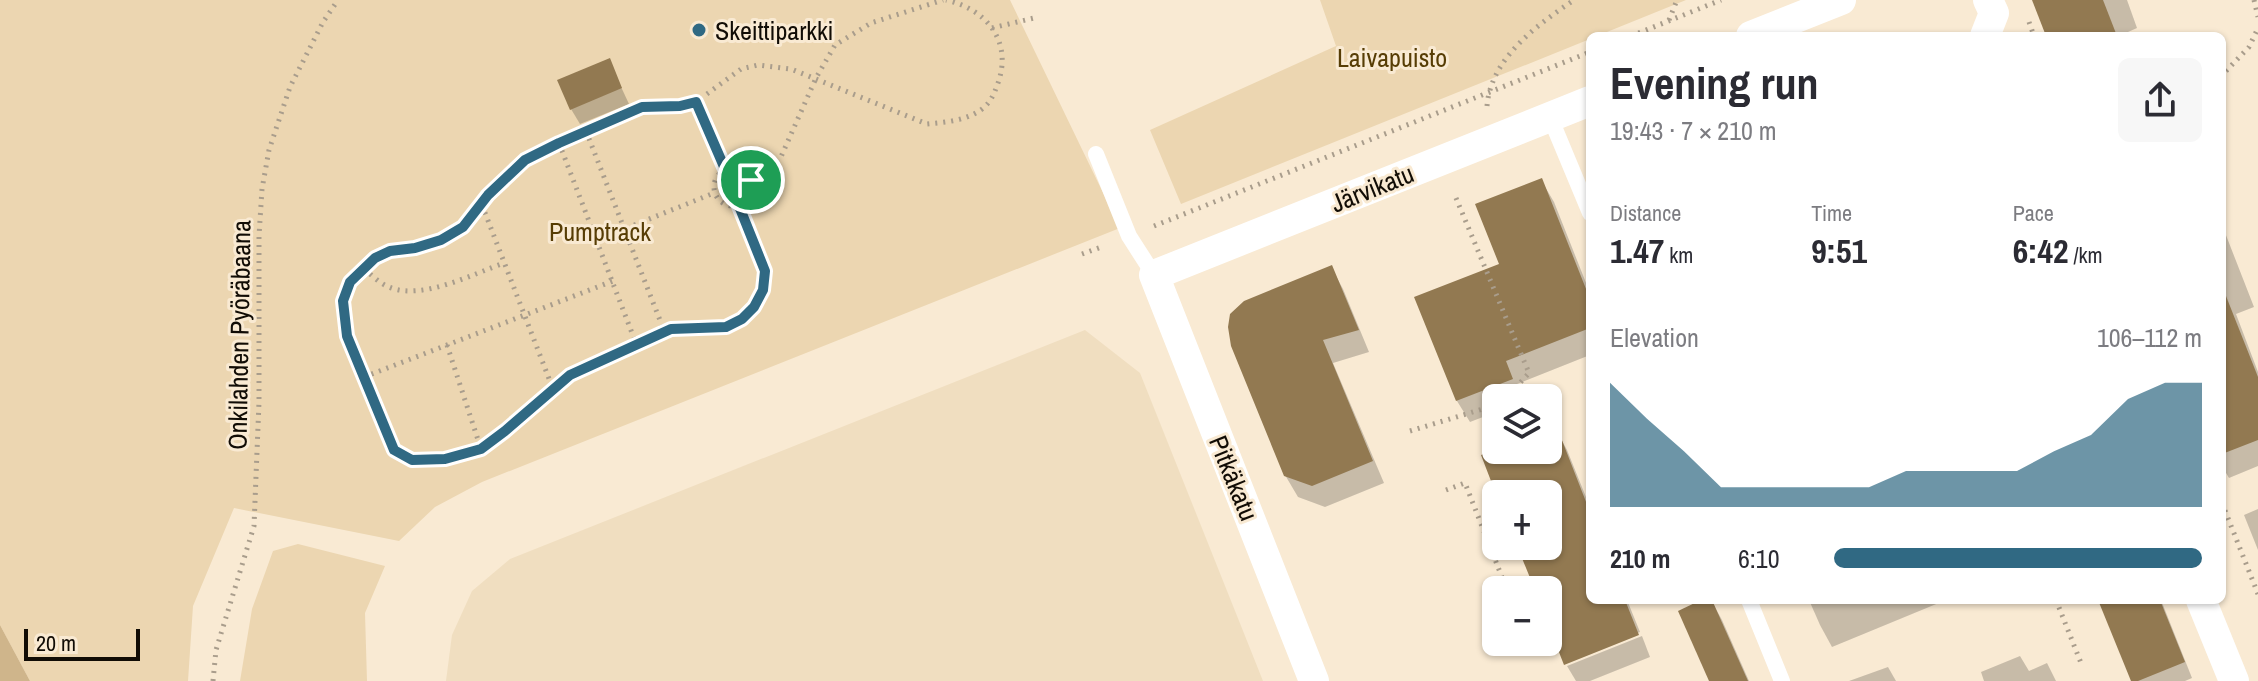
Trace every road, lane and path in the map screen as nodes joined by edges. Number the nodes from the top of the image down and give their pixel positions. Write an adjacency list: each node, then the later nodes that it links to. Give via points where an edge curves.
1 (338, 0): 61 (path, Onkilahden Pyöräbaana, via 290,87 269,150 259,236 254,526 216,650)
2 (944, 0): 12 (path, via 977,11); 19 (path, via 871,23 835,45)
3 (1574, 0): 20 (path, via 1514,47)
4 (1677, 0): 11 (path)
5 (1721, 0): 11 (path)
6 (1841, 0): 15 (street)
7 (1988, 0): 16 (street, via 1994,13)
8 (2254, 0): 10 (path)
9 (1038, 17): 12 (path)
10 (2258, 17)
11 (1668, 21): 14 (path)
12 (992, 28): 19 (path, via 1003,58 993,98 960,119 927,124)
13 (2258, 28): 18 (path, via 2249,47)
14 (1641, 32)
15 (1761, 32)
16 (1987, 32)
17 (1586, 54): 20 (path)
18 (2226, 71)
19 (816, 78): 21 (path, via 758,65 741,69); 29 (path, via 780,159)
20 (1488, 93): 25 (path); 36 (path)
21 (696, 102): 24 (path, via 642,107); 28 (path)
22 (1586, 103): 23 (street, Järvikatu)
23 (1550, 117): 25 (street, Järvikatu); 32 (lane)
24 (586, 131): 26 (path); 35 (path)
25 (1488, 142): 41 (street, Järvikatu)
26 (559, 143): 33 (path, via 525,160); 37 (path)
27 (1096, 154): 36 (lane)
28 (725, 169): 29 (path, via 745,171); 30 (path, via 717,175)
29 (751, 180): 34 (path, via 748,200)
30 (714, 193): 34 (path, via 724,205); 35 (path)
31 (1456, 198): 48 (path, via 1529,373)
32 (1586, 203)
33 (481, 204): 39 (path); 40 (path, via 463,227 441,240 390,251)
34 (739, 206): 44 (path, via 765,271 754,307 726,327)
35 (624, 228): 37 (path); 44 (path)
36 (1129, 236): 38 (path); 41 (lane)
37 (597, 240): 42 (path)
38 (1082, 254)
39 (504, 263): 40 (path, via 407,292 387,287); 43 (path)
40 (364, 269): 47 (path, via 350,282 343,301 347,336)
41 (1154, 275): 62 (street, Pitkäkatu)
42 (613, 281): 43 (path); 46 (path)
43 (523, 316): 45 (path); 49 (path)
44 (665, 333): 46 (path)
45 (447, 345): 47 (path); 52 (path)
46 (637, 346): 49 (path, via 570,375)
47 (364, 377): 52 (path, via 394,450 412,460 445,459)
48 (1519, 384)
49 (553, 390): 52 (path)
50 (1482, 409): 51 (path)
51 (1410, 431)
52 (481, 449)
53 (1446, 490): 55 (path, via 1465,483)
54 (2226, 513): 56 (path)
55 (1502, 576)
56 (2258, 594)
57 (1751, 604): 63 (lane)
58 (2058, 604): 60 (path)
59 (2203, 604): 64 (street)
60 (2081, 663)
61 (213, 681)
62 (1314, 681)
63 (1782, 681)
64 (2234, 681)

